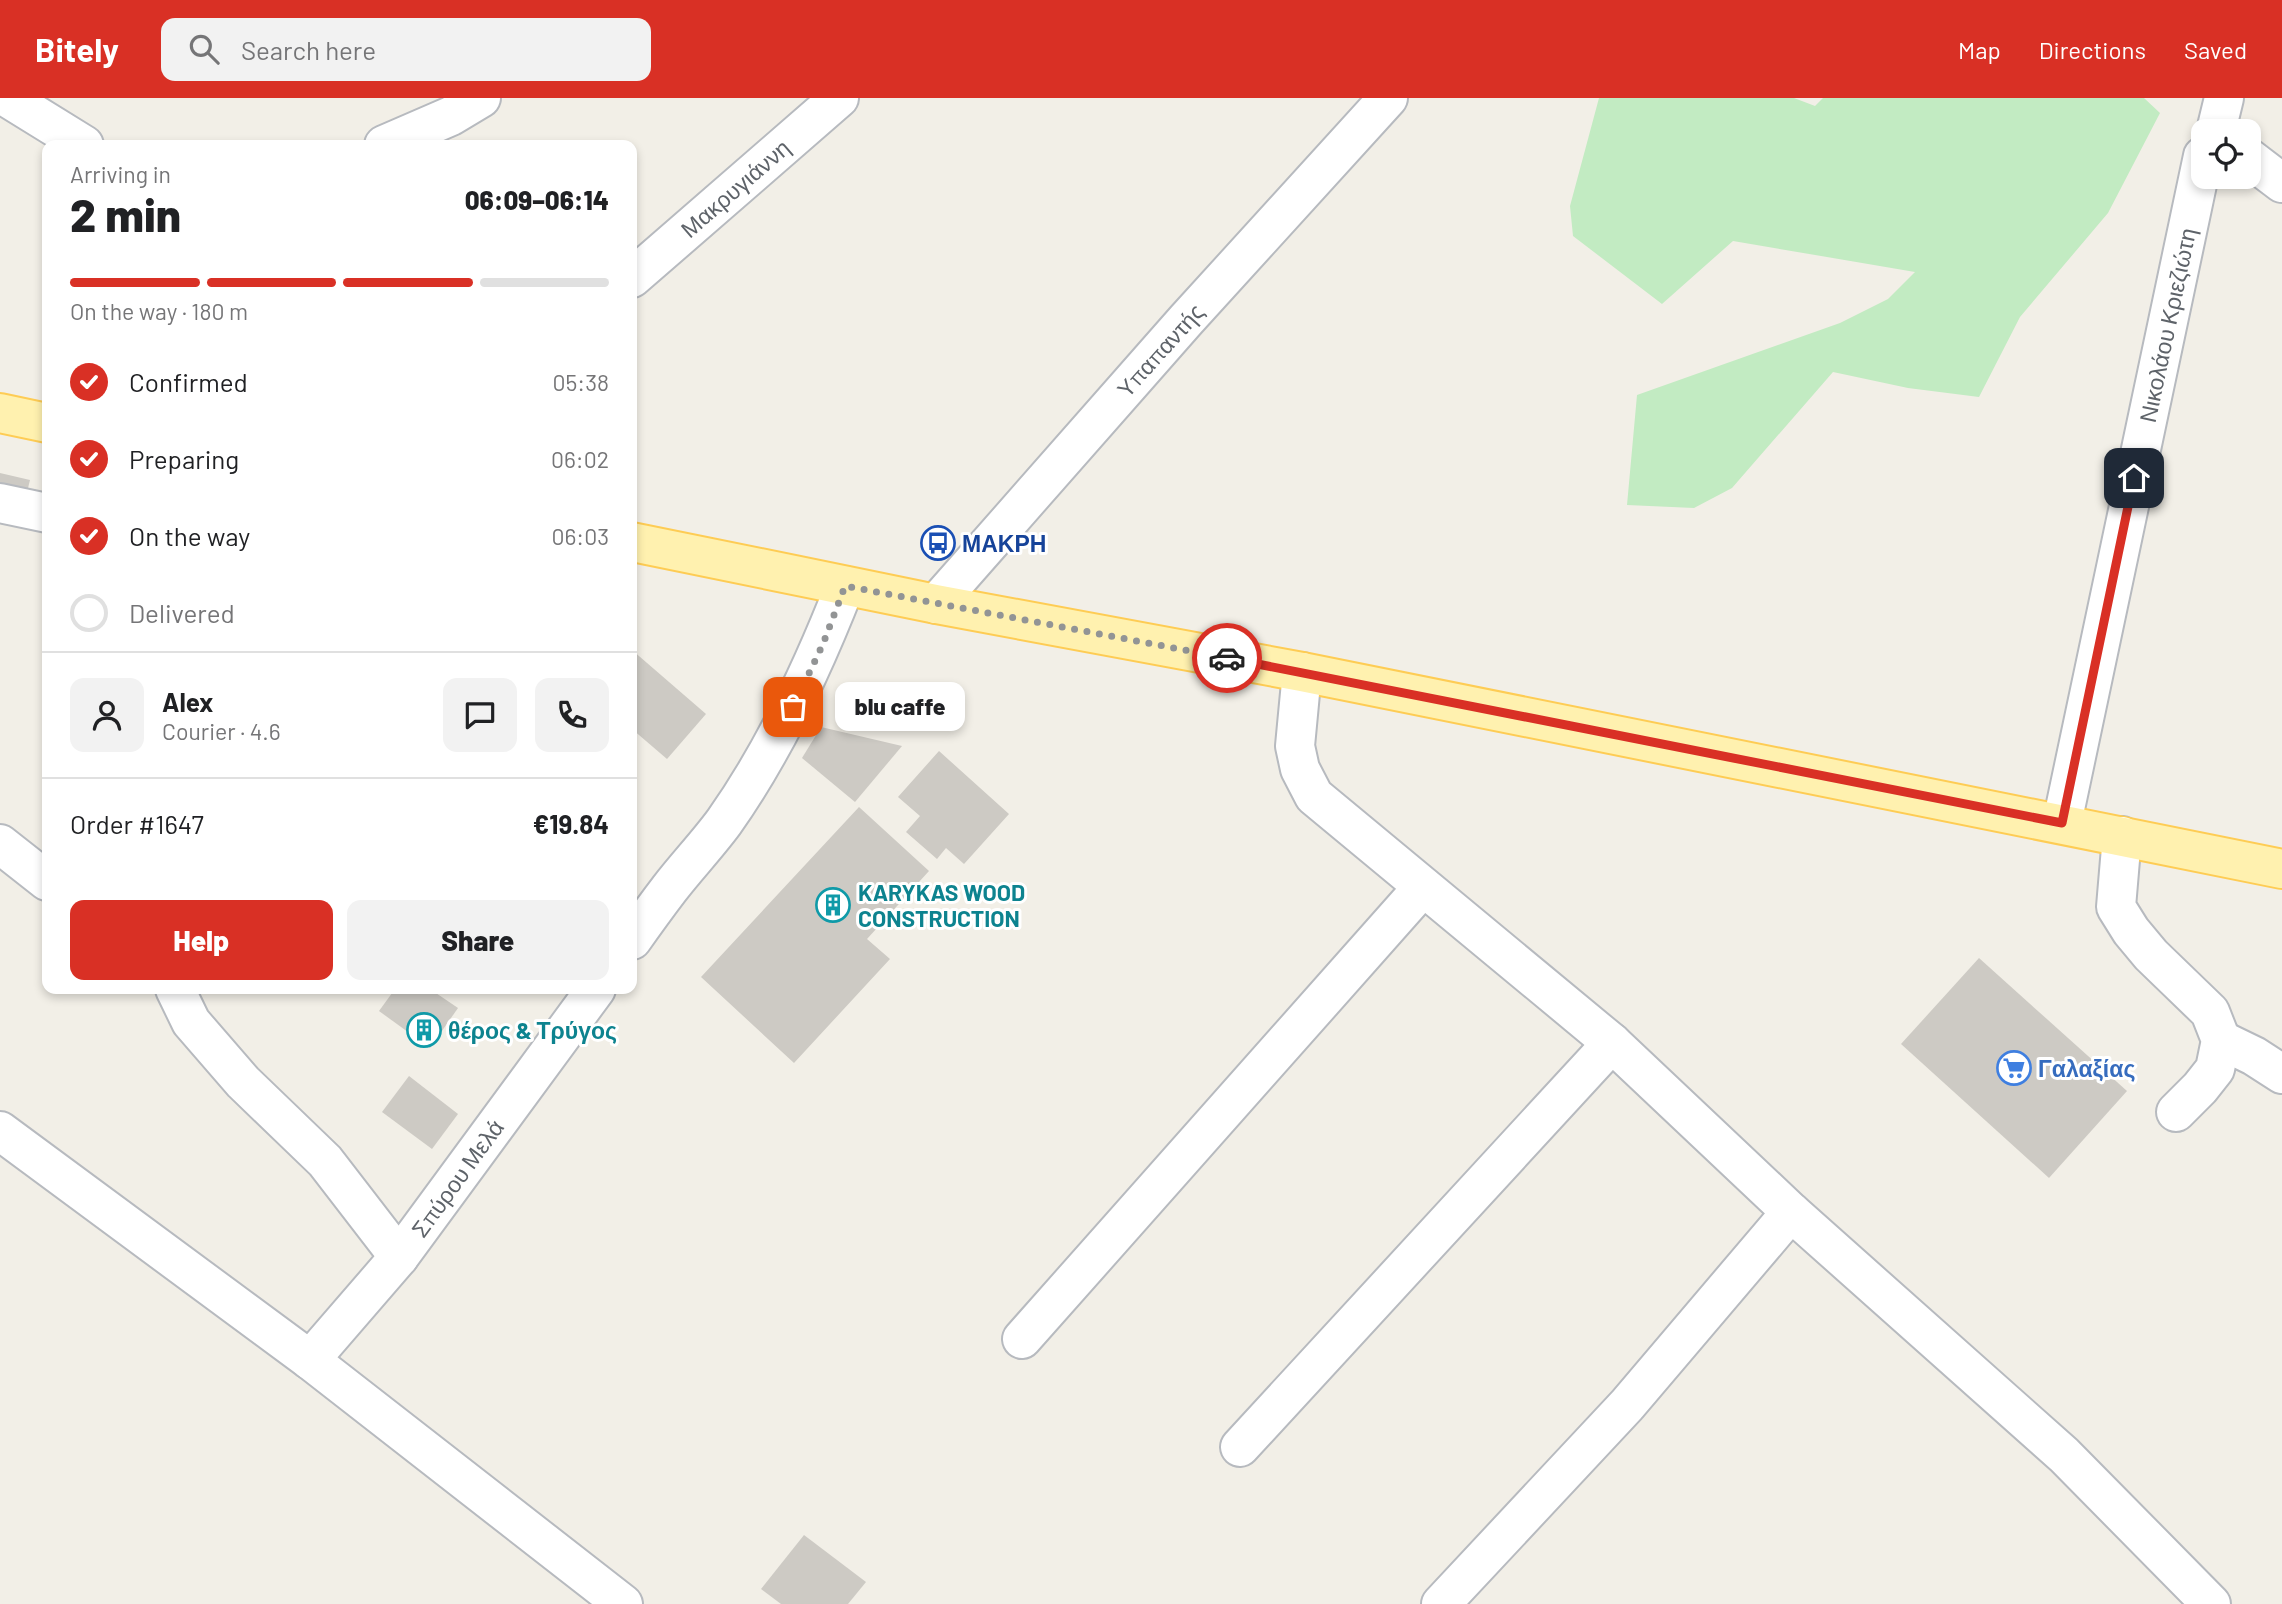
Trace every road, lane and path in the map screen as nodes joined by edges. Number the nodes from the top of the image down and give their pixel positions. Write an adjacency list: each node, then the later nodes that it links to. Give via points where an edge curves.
1 (8, 98): 7 (street)
2 (481, 98): 8 (street)
3 (839, 98): 12 (street, Μακρυγιάννη)
4 (1388, 98): 19 (street, Υπαπαντής)
5 (2224, 98): 6 (street)
6 (2219, 119)
7 (76, 140)
8 (396, 140)
9 (2261, 167): 10 (street)
10 (2282, 183)
11 (2196, 189): 21 (street, Νικολάου Κριεζιώτη)
12 (637, 274)
13 (0, 413): 14 (main road)
14 (42, 422)
15 (0, 503): 16 (street)
16 (42, 512)
17 (637, 543): 18 (main road)
18 (845, 586): 19 (main road); 27 (street, via 817,657 759,766 723,822)
19 (936, 604): 20 (main road)
20 (1301, 672): 21 (main road); 26 (street, via 1295,746 1314,796)
21 (2062, 823): 22 (main road)
22 (2122, 836): 24 (main road); 30 (street, via 2116,907 2151,955 2210,1012)
23 (0, 844): 25 (street)
24 (2282, 869)
25 (42, 877)
26 (1423, 887): 31 (street); 37 (street)
27 (637, 933)
28 (177, 994): 36 (street, via 191,1022 243,1082 325,1161)
29 (592, 994): 36 (street, Σπύρου Μελά)
30 (2221, 1040): 32 (street); 33 (street, via 2215,1069)
31 (1612, 1043): 35 (street); 39 (street)
32 (2282, 1074)
33 (2176, 1112)
34 (0, 1131): 38 (street)
35 (1791, 1212): 41 (street, via 1627,1405); 42 (street, via 2064,1455)
36 (398, 1257): 38 (street, Σπύρου Μελά)
37 (1022, 1339)
38 (310, 1360): 40 (street)
39 (1240, 1447)
40 (623, 1604)
41 (1441, 1604)
42 (2211, 1604)

